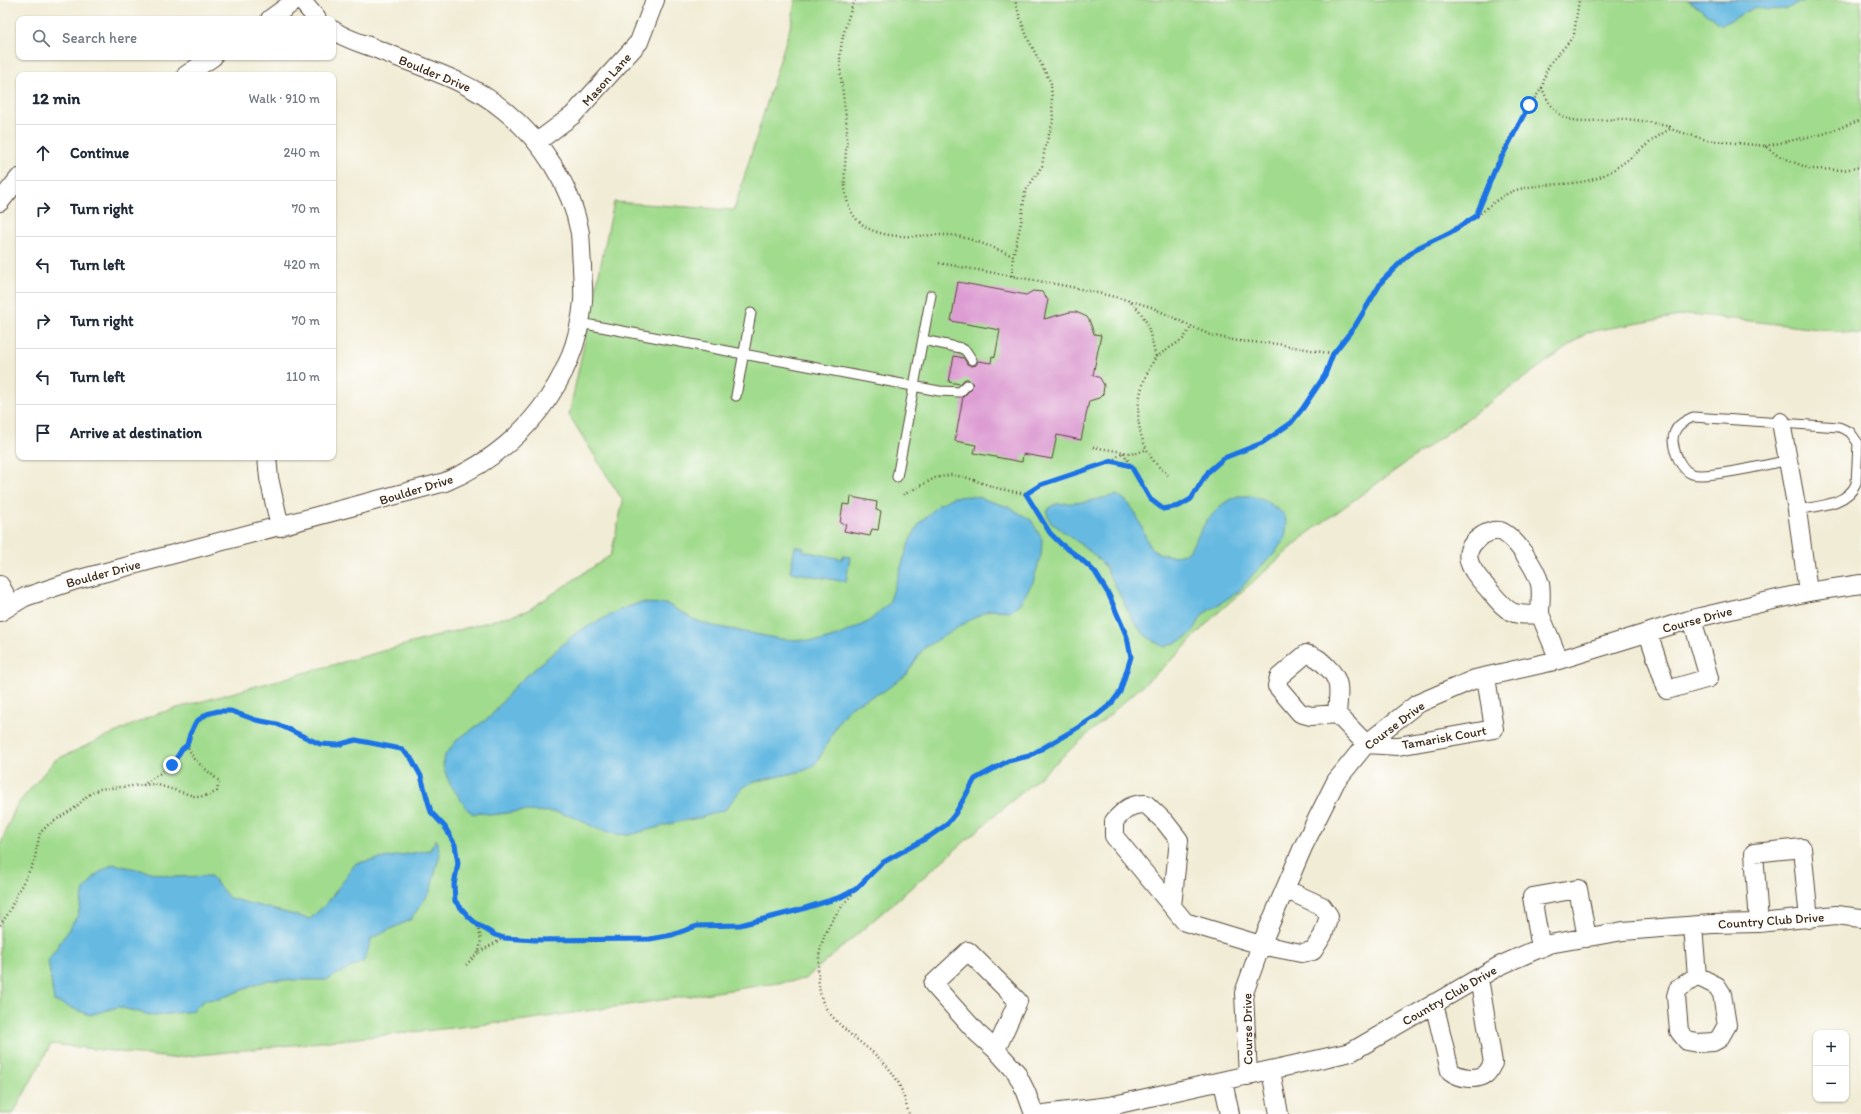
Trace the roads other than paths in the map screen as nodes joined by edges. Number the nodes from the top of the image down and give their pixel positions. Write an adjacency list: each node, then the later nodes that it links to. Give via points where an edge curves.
1 (296, 0): 4 (street)
2 (301, 0): 5 (street)
3 (655, 0): 9 (street, Mason Lane, via 639,42 574,114)
4 (274, 16)
5 (314, 16)
6 (336, 31): 9 (street, Boulder Drive, via 470,86 511,115)
7 (209, 60): 8 (street)
8 (191, 72)
9 (537, 142): 14 (street, Boulder Drive, via 566,190 580,234 583,300)
10 (16, 182): 11 (street)
11 (0, 202)
12 (932, 295): 15 (lane)
13 (751, 313): 16 (lane)
14 (580, 323): 16 (lane); 26 (street, Boulder Drive, via 569,361 545,404 513,441 492,457 469,471 434,486)
15 (923, 340): 17 (lane, via 961,348); 19 (lane)
16 (744, 354): 19 (lane); 20 (lane)
17 (972, 360)
18 (967, 385): 19 (lane, via 960,392)
19 (914, 386): 24 (lane)
20 (736, 396)
21 (1781, 422): 23 (street); 23 (lane, via 1693,417 1677,427 1673,437 1674,445 1687,472 1699,475); 25 (lane, via 1839,427 1850,432 1858,443 1854,488 1839,501)
22 (267, 460): 26 (street)
23 (1789, 460): 25 (street)
24 (897, 477)
25 (1797, 510): 29 (street)
26 (280, 526): 30 (street, Boulder Drive, via 76,580 38,592)
27 (1861, 584): 29 (street, Course Drive)
28 (0, 585): 30 (street)
29 (1808, 592): 32 (street, Course Drive)
30 (5, 608)
31 (1540, 614): 31 (street, via 1518,614 1509,612 1504,607 1470,566 1468,552 1474,541 1486,533 1496,531 1506,534 1515,541 1540,583); 34 (street)
32 (1692, 619): 33 (street, Course Drive); 33 (street, via 1709,678 1667,690)
33 (1648, 633): 34 (street, Course Drive)
34 (1559, 660): 35 (street, Course Drive)
35 (1486, 677): 37 (street, Course Drive, via 1475,679 1417,704); 37 (street, Tamarisk Court, via 1494,729 1398,746)
36 (1337, 714): 37 (street)
37 (1366, 744): 38 (street, Course Drive, via 1336,781)
38 (1285, 889): 45 (street, Course Drive); 45 (street, via 1322,906 1328,916 1323,935 1313,951 1301,953)
39 (1172, 906): 39 (street, via 1114,836 1114,821 1126,808 1135,804 1146,804 1179,840); 45 (street, via 1185,922)
40 (1861, 918): 41 (street, Country Club Drive, via 1836,915)
41 (1809, 919): 42 (street, Country Club Drive); 42 (street, via 1802,848 1754,853)
42 (1759, 923): 43 (street, Country Club Drive)
43 (1693, 926): 44 (street, Country Club Drive, via 1623,931); 47 (street)
44 (1587, 938): 46 (street, Country Club Drive, via 1549,944); 46 (street, via 1578,889 1532,897)
45 (1261, 945): 52 (street, Course Drive, via 1244,993)
46 (1541, 948): 48 (street, Country Club Drive, via 1499,966)
47 (1697, 976)
48 (1479, 978): 49 (street, Country Club Drive); 49 (street, via 1493,1063 1486,1074 1463,1077 1450,1071)
49 (1434, 1003): 51 (street, Country Club Drive, via 1351,1052)
50 (996, 1050): 50 (street, via 1018,1001 968,952 933,984 977,1033); 54 (street, via 1016,1072 1026,1092)
51 (1271, 1071): 52 (street, Country Club Drive); 56 (street)
52 (1248, 1076): 53 (street, Country Club Drive)
53 (1222, 1082): 54 (street, Country Club Drive, via 1110,1106); 55 (street)
54 (1045, 1114)
55 (1230, 1114)
56 (1279, 1114)

